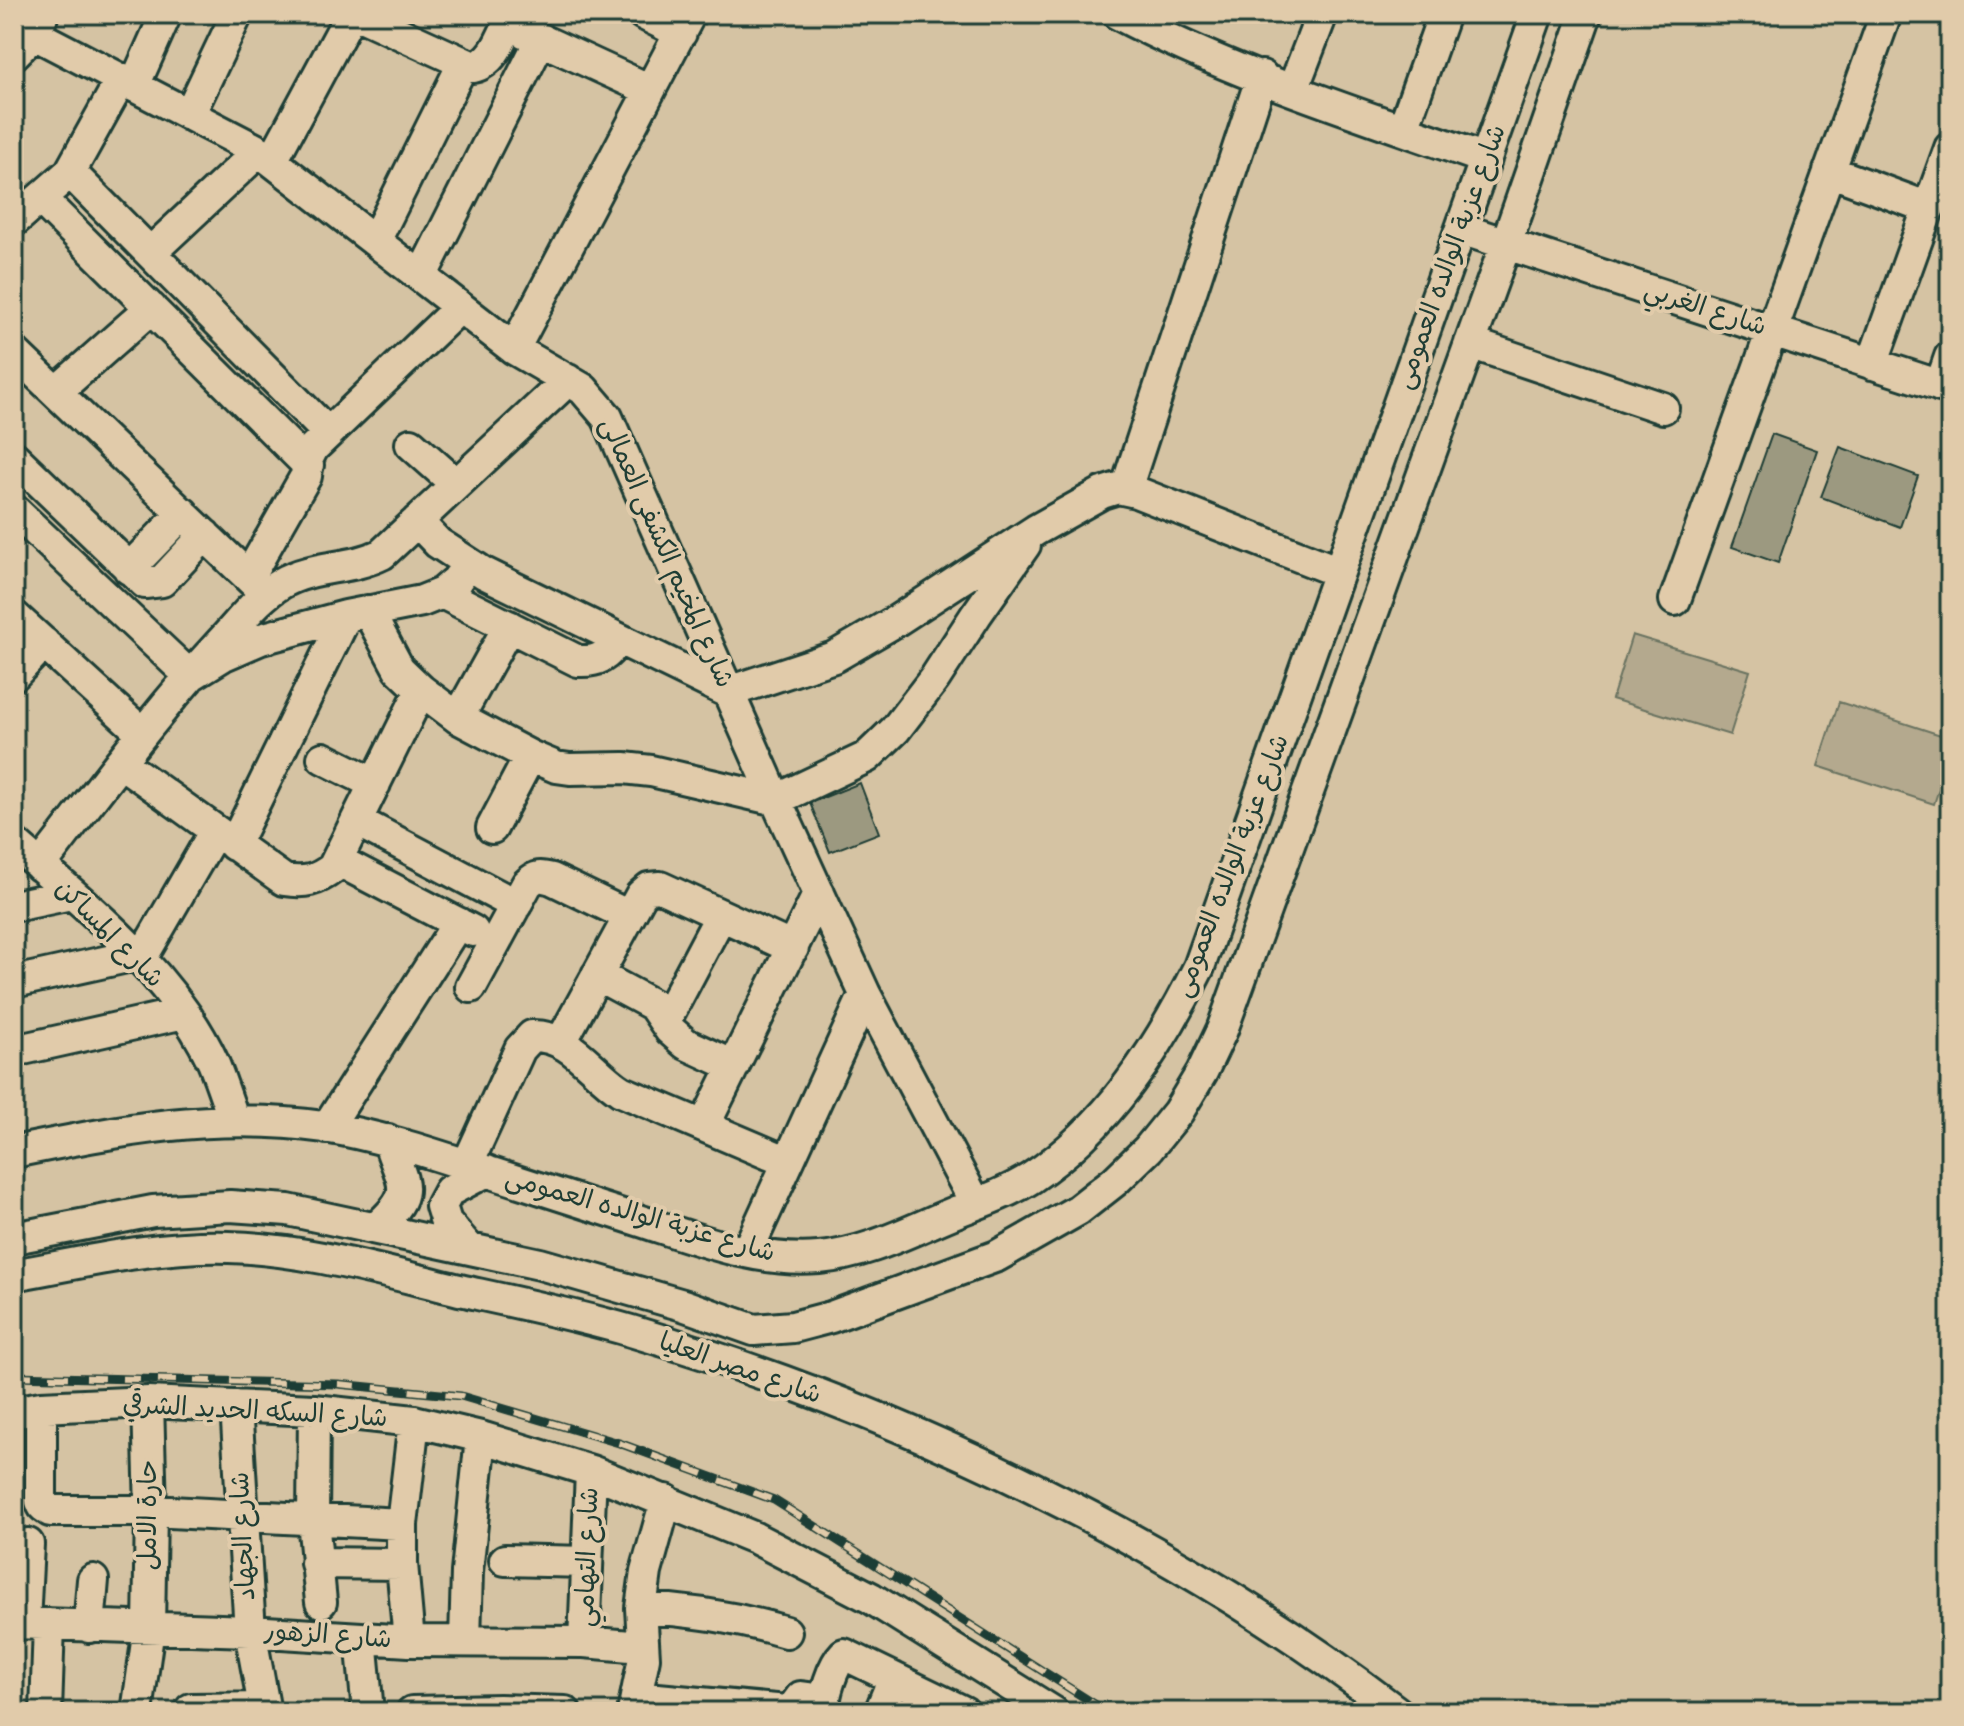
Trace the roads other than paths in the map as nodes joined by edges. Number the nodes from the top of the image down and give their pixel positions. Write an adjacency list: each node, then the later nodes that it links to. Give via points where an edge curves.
1 (166, 14): 19 (street)
2 (237, 14): 22 (street)
3 (351, 14): 25 (street)
4 (357, 14): 17 (street)
5 (643, 14): 13 (street)
6 (1118, 14): 14 (street)
7 (1322, 14): 20 (street)
8 (1444, 14): 23 (street)
9 (1537, 14): 26 (street, شارع عزبة الوالده العمومى)
10 (1586, 14): 34 (street, شارع عزبة الوالده العمومى)
11 (1886, 14): 27 (street)
12 (511, 19): 16 (street); 17 (street, via 485,64)
13 (686, 23): 21 (street)
14 (1158, 23): 18 (street)
15 (26, 31): 19 (street, شارع المخيم الكشفى العمالى)
16 (541, 39): 21 (street); 36 (street)
17 (463, 64): 33 (street)
18 (1262, 76): 20 (street); 56 (street)
19 (127, 83): 22 (street, شارع المخيم الكشفى العمالى); 28 (street)
20 (1293, 89): 23 (street)
21 (650, 90): 41 (street)
22 (189, 115): 25 (street, شارع المخيم الكشفى العمالى)
23 (1403, 129): 26 (street)
24 (1950, 148): 29 (street)
25 (265, 156): 33 (street, شارع المخيم الكشفى العمالى); 35 (street)
26 (1486, 159): 32 (street, شارع عزبة الوالده العمومى)
27 (1829, 171): 29 (street); 39 (street)
28 (70, 172): 30 (street); 35 (street)
29 (1939, 192): 44 (street)
30 (41, 199): 31 (street); 38 (street)
31 (14, 221)
32 (1461, 229): 34 (street, شارع الغربي); 49 (street, شارع عزبة الوالده العمومى)
33 (375, 241): 36 (street, شارع المخيم الكشفى العمالى)
34 (1506, 244): 39 (street, شارع الغربي); 40 (street, شارع عزبة الوالده العمومى)
35 (150, 253): 51 (street)
36 (421, 277): 37 (street, شارع المخيم الكشفى العمالى)
37 (460, 307): 41 (street, شارع المخيم الكشفى العمالى); 51 (street)
38 (151, 308): 47 (street); 54 (street)
39 (1770, 330): 44 (street, شارع الغربي); 67 (street)
40 (1470, 343): 48 (street); 50 (street, شارع عزبة الوالده العمومى)
41 (514, 349): 45 (street, شارع المخيم الكشفى العمالى)
42 (14, 352): 47 (street)
43 (1950, 357): 46 (street)
44 (1872, 364): 46 (street, شارع الغربي)
45 (568, 380): 55 (street); 78 (street, شارع المخيم الكشفى العمالى, via 607,417)
46 (1945, 387)
47 (56, 392): 58 (street)
48 (1663, 408)
49 (1395, 416): 50 (street); 63 (street, شارع عزبة الوالده العمومى)
50 (1438, 432): 79 (street, شارع عزبة الوالده العمومى)
51 (328, 433): 54 (street, via 313,448)
52 (411, 444): 55 (street)
53 (14, 457): 64 (street)
54 (308, 465): 65 (street)
55 (456, 484): 59 (street)
56 (1126, 489): 60 (street, via 1102,493); 63 (street)
57 (14, 510): 68 (street)
58 (183, 513): 61 (street); 64 (street)
59 (417, 521): 62 (street); 65 (street, via 382,554 363,564)
60 (1036, 530): 78 (street, via 834,657); 86 (street, via 895,730 867,757)
61 (205, 535): 64 (street, via 162,581 150,585); 65 (street)
62 (468, 564): 66 (street); 72 (street)
63 (1339, 572): 76 (street, شارع عزبة الوالده العمومى)
64 (134, 575): 68 (street)
65 (258, 585): 75 (street)
66 (442, 593): 69 (street); 71 (street)
67 (1675, 600)
68 (115, 605): 75 (street)
69 (357, 614): 75 (street, via 261,639); 77 (street); 89 (street)
70 (14, 616): 73 (street)
71 (509, 626): 72 (street, via 578,661 602,658); 80 (street)
72 (617, 639): 78 (street)
73 (44, 643): 74 (street); 81 (street)
74 (14, 675)
75 (190, 676): 81 (street)
76 (1298, 688): 79 (street); 103 (street, شارع عزبة الوالده العمومى)
77 (421, 690): 80 (street); 85 (street)
78 (728, 692): 86 (street, شارع المخيم الكشفى العمالى)
79 (1340, 703): 106 (street, شارع عزبة الوالده العمومى)
80 (458, 718): 82 (street)
81 (142, 733): 84 (street)
82 (530, 756): 86 (street, via 570,769 651,771); 88 (street)
83 (323, 758): 85 (street)
84 (120, 762): 89 (street); 92 (street)
85 (375, 784): 87 (street)
86 (776, 800): 93 (street, شارع المخيم الكشفى العمالى)
87 (357, 821): 91 (street); 95 (street)
88 (492, 828)
89 (225, 838): 91 (street, via 284,880 319,879); 102 (street)
90 (14, 843): 92 (street, شارع المساكن)
91 (337, 860): 99 (street)
92 (40, 866): 94 (street, شارع المساكن)
93 (819, 893): 101 (street); 108 (street, شارع المخيم الكشفى العمالى)
94 (71, 894): 96 (street); 102 (street, شارع المساكن)
95 (516, 905): 98 (street, via 527,884 542,876); 100 (street)
96 (14, 906)
97 (721, 915): 98 (street, via 660,887 641,895); 101 (street); 110 (street)
98 (629, 916): 104 (street)
99 (458, 923): 100 (street); 116 (street)
100 (495, 943): 107 (street)
101 (793, 948): 113 (street)
102 (139, 957): 105 (street); 109 (street, شارع المساكن)
103 (1199, 967): 106 (street); 121 (street, شارع عزبة الوالده العمومى, via 1175,1016 1111,1106 1029,1179)
104 (597, 975): 110 (street, via 645,998); 111 (street)
105 (14, 982)
106 (1240, 982): 129 (street, شارع عزبة الوالده العمومى, via 1202,1072 1178,1112 1126,1171 1078,1210 983,1261 813,1323)
107 (471, 987)
108 (865, 994): 119 (street); 121 (street, شارع المخيم الكشفى العمالى)
109 (184, 1013): 112 (street); 114 (street, شارع المساكن, via 212,1061)
110 (665, 1021): 113 (street, via 686,1044)
111 (561, 1042): 115 (street, via 621,1091); 120 (street, via 532,1036 524,1042)
112 (14, 1051)
113 (734, 1066): 115 (street)
114 (234, 1120): 116 (street, شارع عزبة الوالده العمومى); 118 (street, شارع عزبة الوالده العمومى, via 121,1130)
115 (704, 1126): 119 (street)
116 (327, 1128): 117 (street, شارع عزبة الوالده العمومى)
117 (388, 1140): 120 (street, شارع عزبة الوالده العمومى); 123 (street, via 404,1194 398,1208)
118 (14, 1152)
119 (788, 1162): 127 (street)
120 (477, 1168): 125 (street, via 449,1191 441,1206 446,1222); 127 (street, شارع عزبة الوالده العمومى)
121 (976, 1204): 127 (street, شارع عزبة الوالده العمومى, via 852,1253 793,1259)
122 (230, 1206): 123 (street, شارع مصر العليا, via 288,1210); 124 (street, شارع مصر العليا, via 153,1211); 126 (street)
123 (377, 1227): 125 (street, شارع مصر العليا)
124 (14, 1238)
125 (467, 1246): 129 (street, شارع مصر العليا, via 612,1283)
126 (230, 1247): 128 (street, شارع مصر العليا, via 155,1250); 130 (street, شارع مصر العليا, via 319,1257 574,1316)
127 (747, 1252)
128 (14, 1275)
129 (754, 1330): 130 (street)
130 (740, 1368): 178 (street, شارع مصر العليا, via 909,1432 1080,1512 1258,1614)
131 (148, 1402): 132 (street, شارع السكه الحديد الشرقي); 133 (street, شارع السكه الحديد الشرقي); 139 (street, حارة الامل)
132 (236, 1406): 134 (street, شارع السكه الحديد الشرقي); 140 (street, شارع الجهاد)
133 (28, 1409): 139 (street, via 43,1506 50,1511 120,1501)
134 (314, 1410): 135 (street, شارع السكه الحديد الشرقي); 141 (street)
135 (414, 1421): 136 (street, شارع السكه الحديد الشرقي); 142 (street)
136 (481, 1437): 137 (street, شارع السكه الحديد الشرقي); 157 (street)
137 (591, 1471): 138 (street, شارع السكه الحديد الشرقي); 145 (street, شارع التهامي)
138 (666, 1500): 150 (street); 161 (street, شارع السكه الحديد الشرقي, via 843,1583)
139 (151, 1511): 140 (street); 153 (street, حارة الامل)
140 (244, 1515): 141 (street); 154 (street, شارع الجهاد)
141 (313, 1520): 142 (street); 146 (street)
142 (402, 1524): 147 (street)
143 (28, 1544): 151 (street)
144 (505, 1560): 145 (street)
145 (587, 1562): 159 (street, شارع التهامي)
146 (316, 1563): 147 (street); 149 (street)
147 (402, 1564): 158 (street)
148 (93, 1580): 152 (street)
149 (321, 1602)
150 (641, 1608): 155 (street, via 739,1618); 160 (street)
151 (29, 1623): 152 (street, شارع الزهور); 171 (street)
152 (89, 1627): 153 (street, شارع الزهور)
153 (149, 1628): 154 (street, شارع الزهور); 172 (street, حارة الامل)
154 (250, 1631): 156 (street, شارع الزهور); 168 (street, شارع الجهاد)
155 (786, 1632)
156 (361, 1638): 158 (street, شارع الزهور); 173 (street)
157 (465, 1640): 158 (street, شارع الزهور); 159 (street, شارع الزهور)
158 (409, 1641)
159 (584, 1642): 160 (street, شارع الزهور)
160 (642, 1647): 163 (street)
161 (992, 1673): 166 (street, شارع السكه الحديد الشرقي); 177 (street)
162 (894, 1678): 164 (street); 165 (street, via 841,1655); 175 (street)
163 (635, 1705): 165 (street, via 787,1711 801,1697)
164 (927, 1705): 176 (street)
165 (823, 1706)
166 (1037, 1708)
167 (191, 1709): 168 (street)
168 (265, 1710)
169 (450, 1711): 170 (street); 174 (street)
170 (550, 1711)
171 (46, 1712)
172 (137, 1712)
173 (368, 1712)
174 (412, 1712)
175 (880, 1712)
176 (964, 1712)
177 (972, 1712)
178 (1397, 1712)

